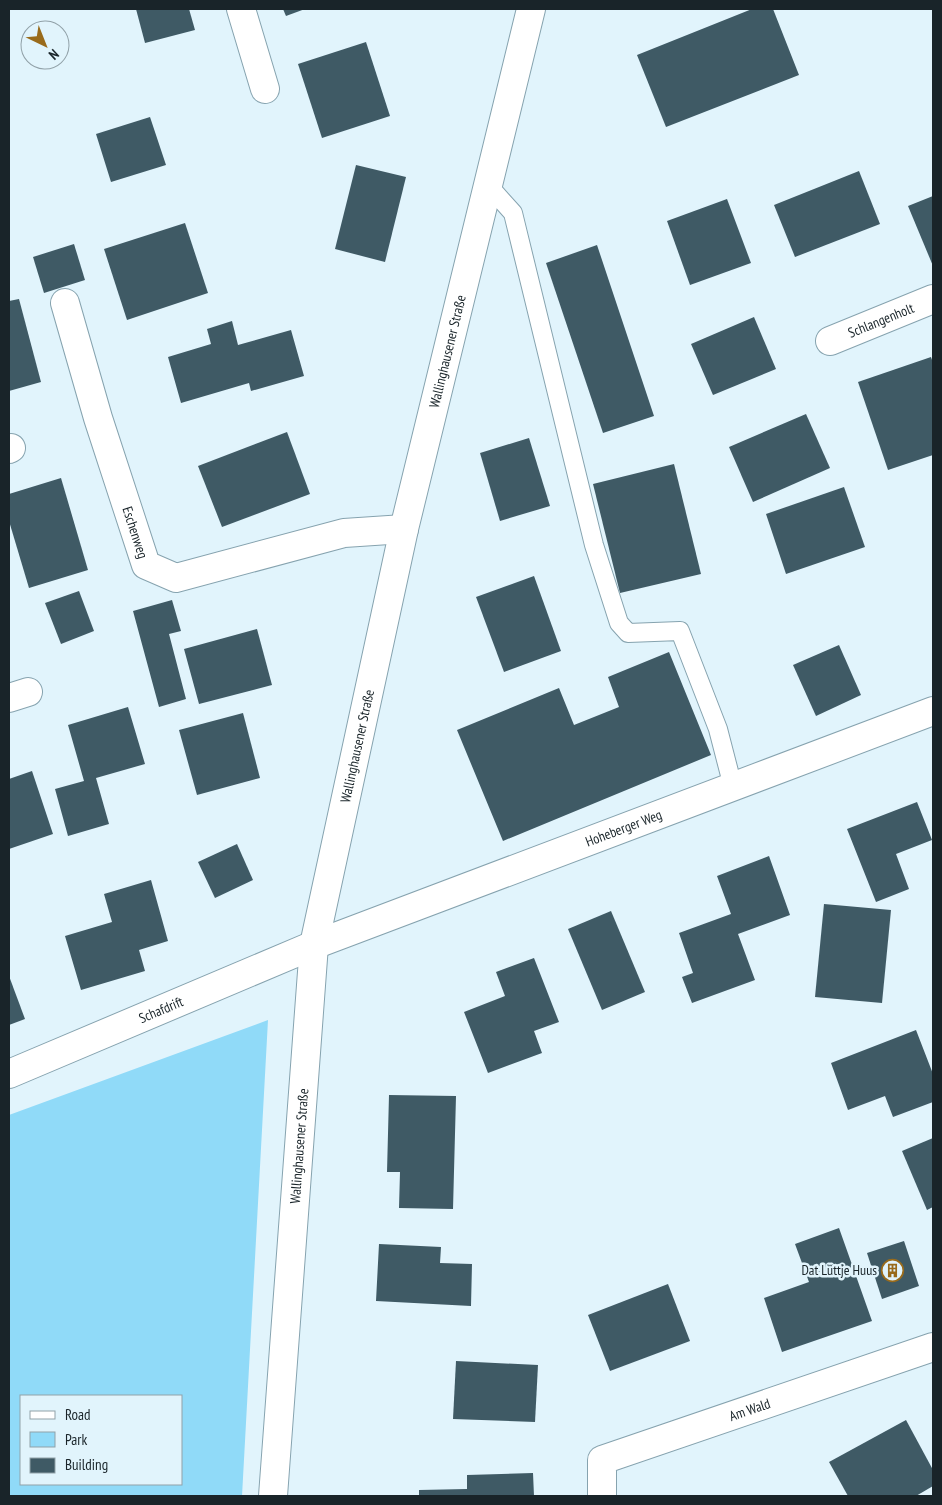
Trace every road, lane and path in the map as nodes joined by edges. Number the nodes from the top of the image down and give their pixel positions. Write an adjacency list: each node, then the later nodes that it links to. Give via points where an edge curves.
1 (240, 9): 3 (street)
2 (531, 9): 4 (street, Wallinghausener Straße)
3 (265, 89)
4 (488, 185): 8 (street, Wallinghausener Straße); 10 (lane, via 513,213 594,545 619,624 628,633 680,631 718,729)
5 (933, 299): 7 (street, Schlangenholt)
6 (65, 303): 8 (street, Eschenweg, via 146,565 176,578 344,534)
7 (830, 341)
8 (404, 529): 11 (street, Wallinghausener Straße)
9 (933, 711): 10 (street, Hoheberger Weg)
10 (733, 787): 11 (street, Hoheberger Weg)
11 (314, 945): 12 (street, Schafdrift); 14 (street, Wallinghausener Straße)
12 (9, 1074)
13 (933, 1348): 15 (street, Am Wald, via 602,1460)
14 (273, 1496)
15 (602, 1496)

